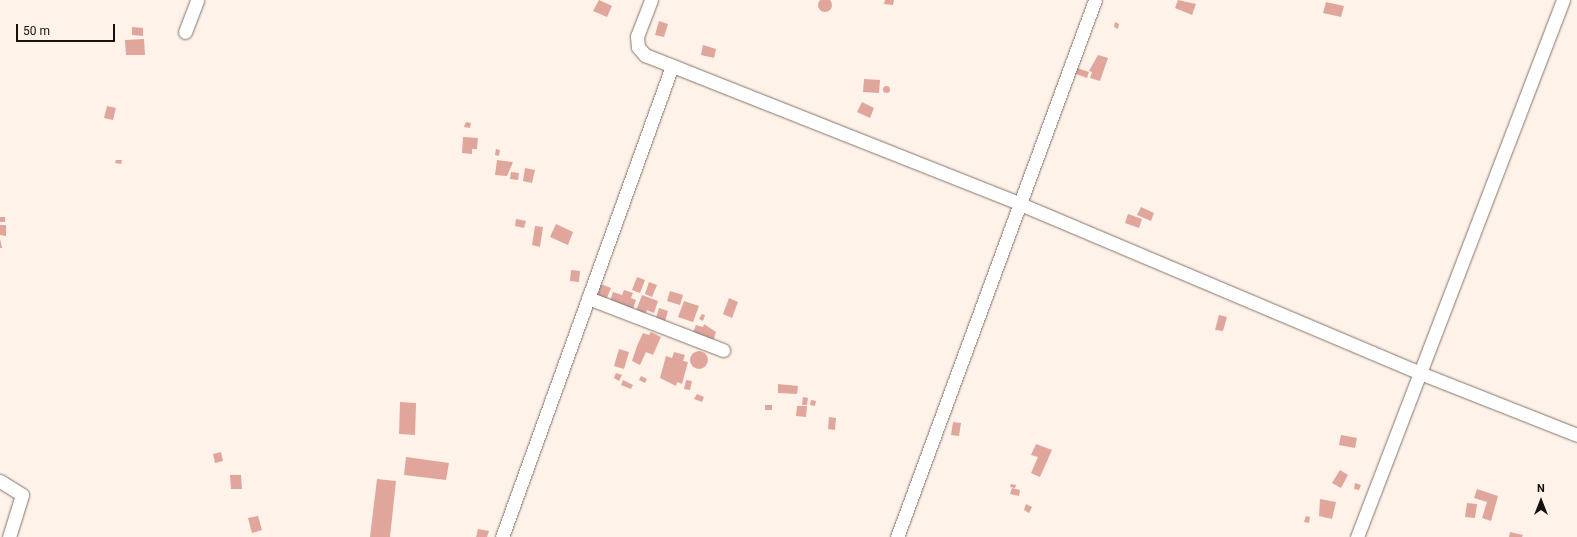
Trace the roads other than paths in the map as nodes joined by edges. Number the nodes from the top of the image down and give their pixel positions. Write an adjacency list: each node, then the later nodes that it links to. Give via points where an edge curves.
1 (197, 0): 5 (street)
2 (651, 0): 6 (street, via 637,36 638,47 645,55)
3 (1095, 0): 7 (street)
4 (1563, 0): 10 (street)
5 (185, 32)
6 (672, 66): 7 (street); 8 (street)
7 (1018, 203): 10 (street); 15 (street)
8 (588, 298): 9 (street); 14 (street)
9 (723, 350)
10 (1420, 373): 11 (street); 16 (street)
11 (1577, 435)
12 (0, 481): 13 (street, via 22,496)
13 (9, 537)
14 (502, 537)
15 (897, 537)
16 (1357, 537)

